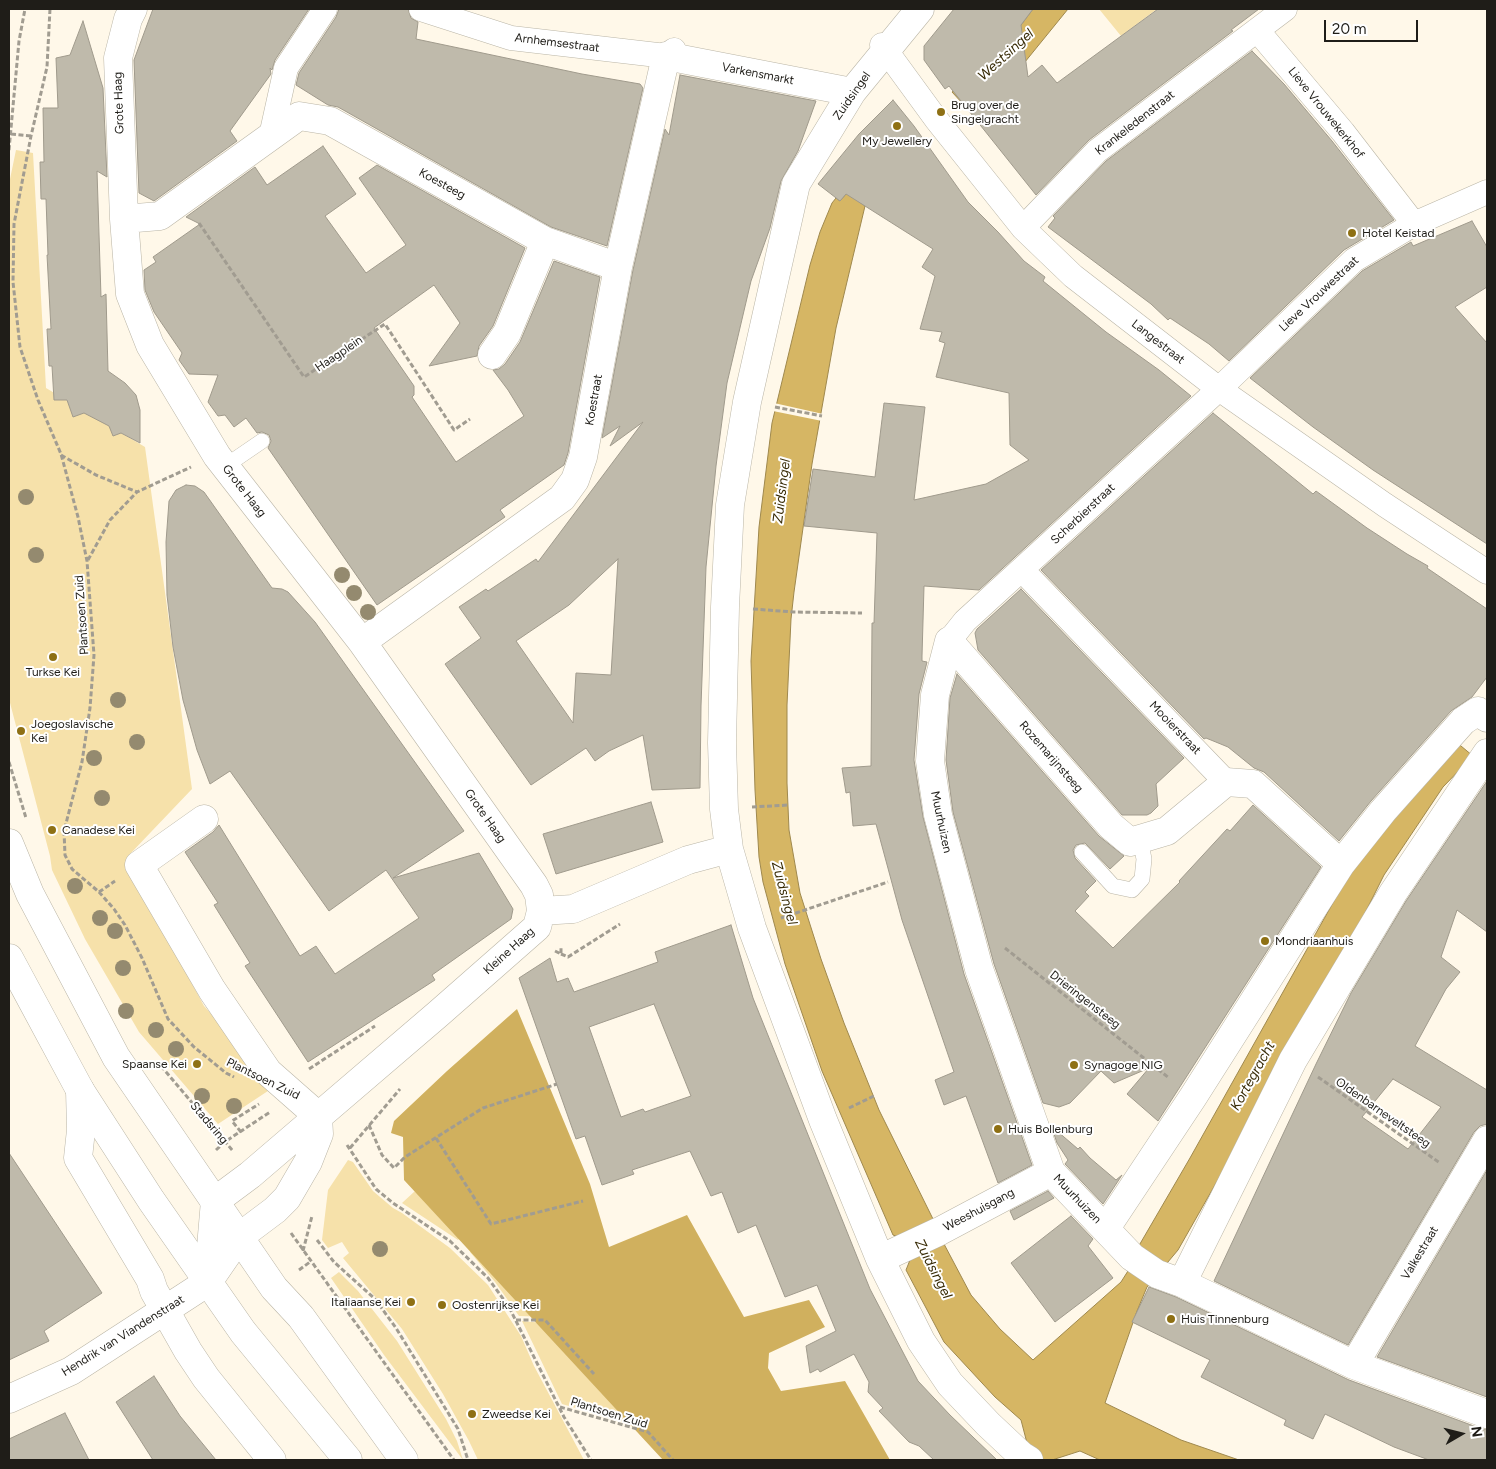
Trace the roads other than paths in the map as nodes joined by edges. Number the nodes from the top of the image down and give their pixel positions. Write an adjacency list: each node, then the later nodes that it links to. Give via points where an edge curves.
1 (133, 9): 12 (street, Grote Haag, via 118,58)
2 (325, 9): 10 (street, via 286,68)
3 (421, 9): 8 (street, Arnhemsestraat, via 511,38)
4 (920, 9): 7 (street)
5 (1285, 9): 6 (street)
6 (1257, 30): 13 (street, Lieve Vrouwekerkhof, via 1343,132); 14 (street, Krankeledenstraat, via 1097,151)
7 (884, 47): 9 (street, Zuidsingel); 14 (street, Langestraat, via 936,119)
8 (670, 53): 9 (street, Varkensmarkt); 16 (street, Koestraat)
9 (851, 88): 31 (street, Zuidsingel, via 796,184 747,402 732,496 725,607 722,743)
10 (271, 136): 12 (street, Koesteeg, via 160,216); 15 (street, Koesteeg, via 299,116 330,122)
11 (1487, 192): 13 (street, Lieve Vrouwestraat)
12 (124, 219): 20 (street, Grote Haag, via 130,294 135,309 150,345)
13 (1414, 224): 18 (street, Lieve Vrouwestraat, via 1354,260)
14 (1024, 228): 18 (street, Langestraat, via 1073,276)
15 (544, 241): 16 (street, Koesteeg); 17 (street, via 507,333)
16 (618, 267): 24 (street, Koestraat, via 583,457 575,480 562,498)
17 (492, 355)
18 (1218, 389): 21 (street, Scherbierstraat); 22 (street, Langestraat)
19 (262, 441): 20 (lane)
20 (212, 463): 24 (street, Grote Haag)
21 (1022, 570): 23 (street, Scherbierstraat, via 965,621); 27 (street, Mooierstraat)
22 (1487, 572)
23 (949, 641): 30 (street, Rozemarijnsteeg, via 1111,826 1130,842); 39 (street, Muurhuizen, via 934,695 930,761 938,815 979,969)
24 (362, 642): 34 (street, Grote Haag)
25 (1484, 709): 33 (street, via 1462,721)
26 (1487, 753): 45 (street, via 1393,893 1293,1060)
27 (1226, 782): 30 (street, via 1167,831); 33 (street, via 1253,784)
28 (204, 819): 37 (street, via 139,865 212,990 268,1072)
29 (19, 835): 40 (street, via 30,894 116,1057)
30 (1140, 839): 32 (lane, via 1144,859 1142,879 1132,890 1113,886)
31 (729, 849): 34 (street, via 688,860 573,910); 43 (street, Zuidsingel, via 752,928 801,1062)
32 (1082, 852)
33 (1341, 864): 41 (street)
34 (550, 911): 37 (street, Kleine Haag, via 438,1014)
35 (9, 958): 36 (street)
36 (80, 1090): 44 (street); 46 (street, via 78,1158)
37 (318, 1116): 40 (street, Kleine Haag); 42 (street, via 319,1134 308,1162 286,1198)
38 (1487, 1140): 47 (street, Valkestraat)
39 (1051, 1172): 41 (street, Muurhuizen); 43 (street, Weeshuisgang)
40 (215, 1201): 42 (street); 44 (street)
41 (1106, 1228): 45 (street, Muurhuizen, via 1132,1257 1157,1274)
42 (239, 1237): 44 (street); 53 (street)
43 (880, 1259): 50 (street, Zuidsingel, via 921,1341 950,1384)
44 (208, 1282): 46 (street, Hendrik van Viandenstraat); 52 (street, via 243,1332)
45 (1182, 1283): 47 (street, Muurhuizen)
46 (166, 1309): 48 (street, Hendrik van Viandenstraat, via 71,1371); 51 (street, via 206,1378)
47 (1354, 1365): 49 (street, Muurhuizen)
48 (9, 1399)
49 (1487, 1414)
50 (1025, 1458)
51 (272, 1460)
52 (348, 1460)
53 (404, 1460)

